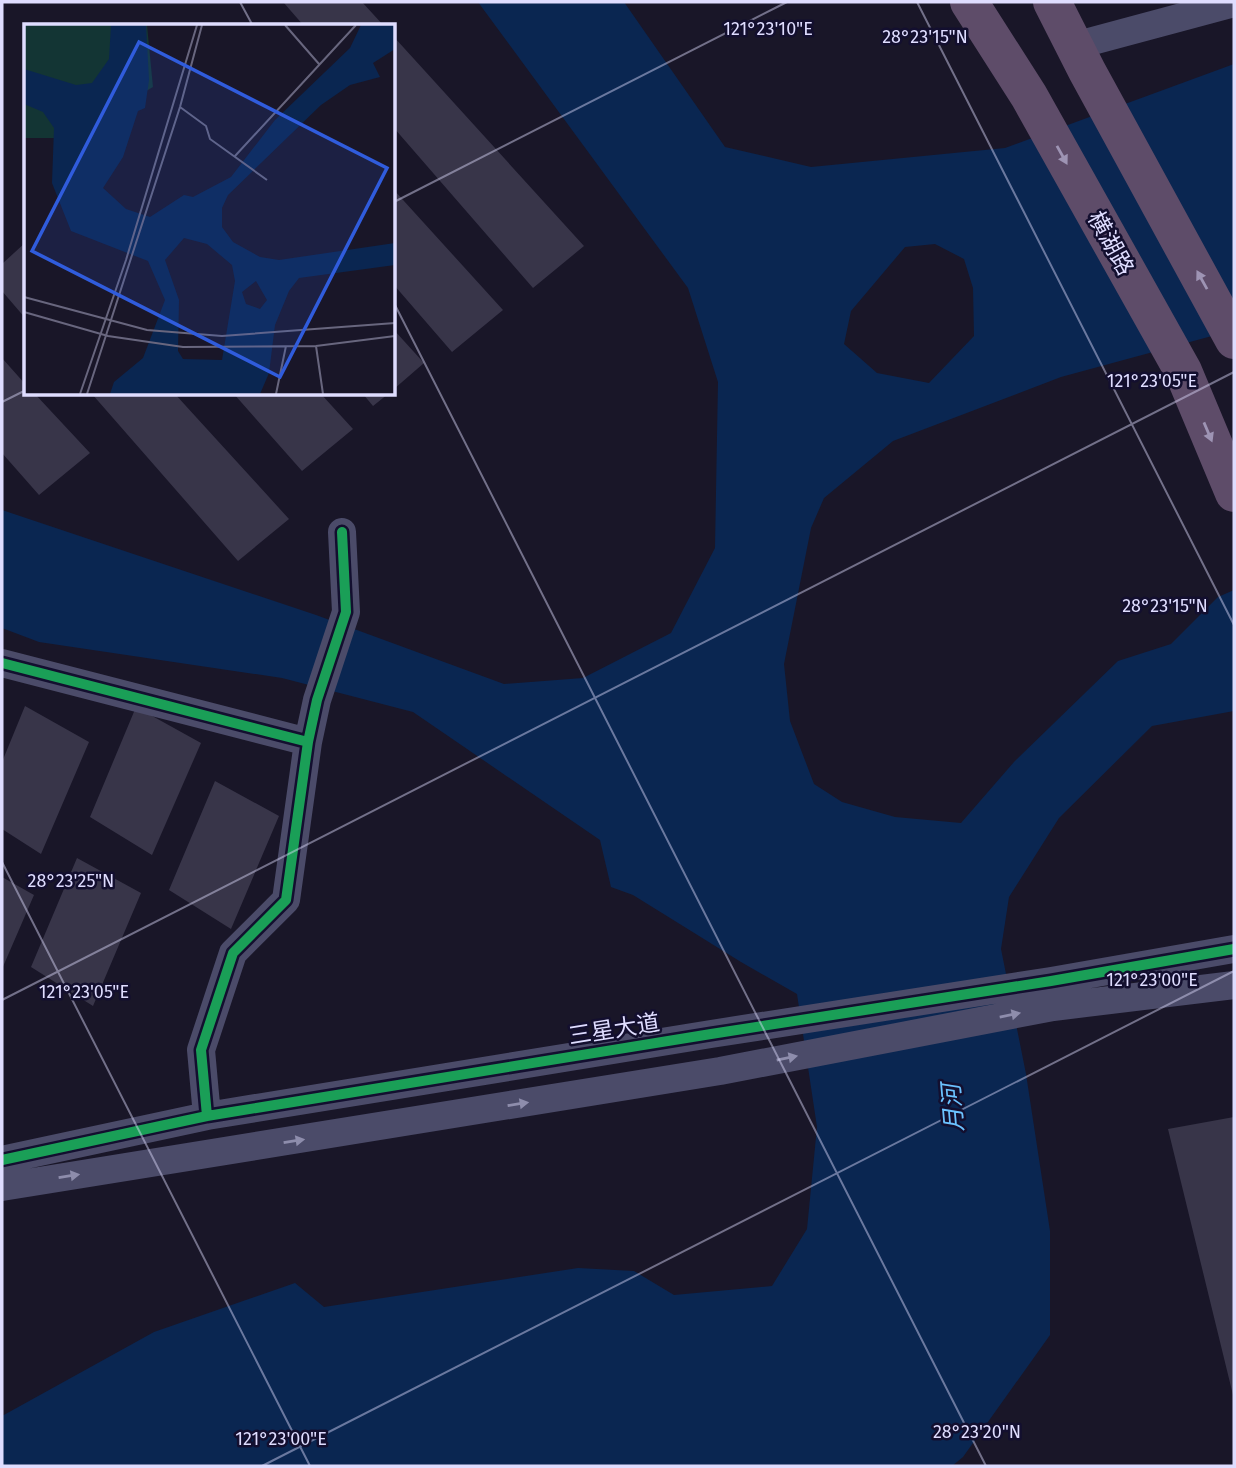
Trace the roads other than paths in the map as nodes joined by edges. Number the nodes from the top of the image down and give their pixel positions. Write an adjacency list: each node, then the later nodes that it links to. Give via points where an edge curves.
1 (969, 2): 6 (highway, 横湖路, one-way to 6, via 1029,96 1183,371)
2 (1052, 2): 4 (highway)
3 (1234, 3): 4 (street)
4 (1081, 58): 5 (highway, one-way to 4)
5 (1234, 340)
6 (1234, 493)
7 (342, 532): 9 (street, via 346,612)
8 (2, 663): 9 (street)
9 (308, 742): 13 (street, via 286,900 233,953 201,1049)
10 (1234, 949): 12 (street, 三星大道)
11 (1234, 985): 12 (street, 三星大道)
12 (1052, 994): 13 (street, 三星大道, via 711,1034); 15 (street, 三星大道, one-way to 12, via 720,1071)
13 (208, 1116): 14 (street, 三星大道)
14 (2, 1160)
15 (2, 1187)

